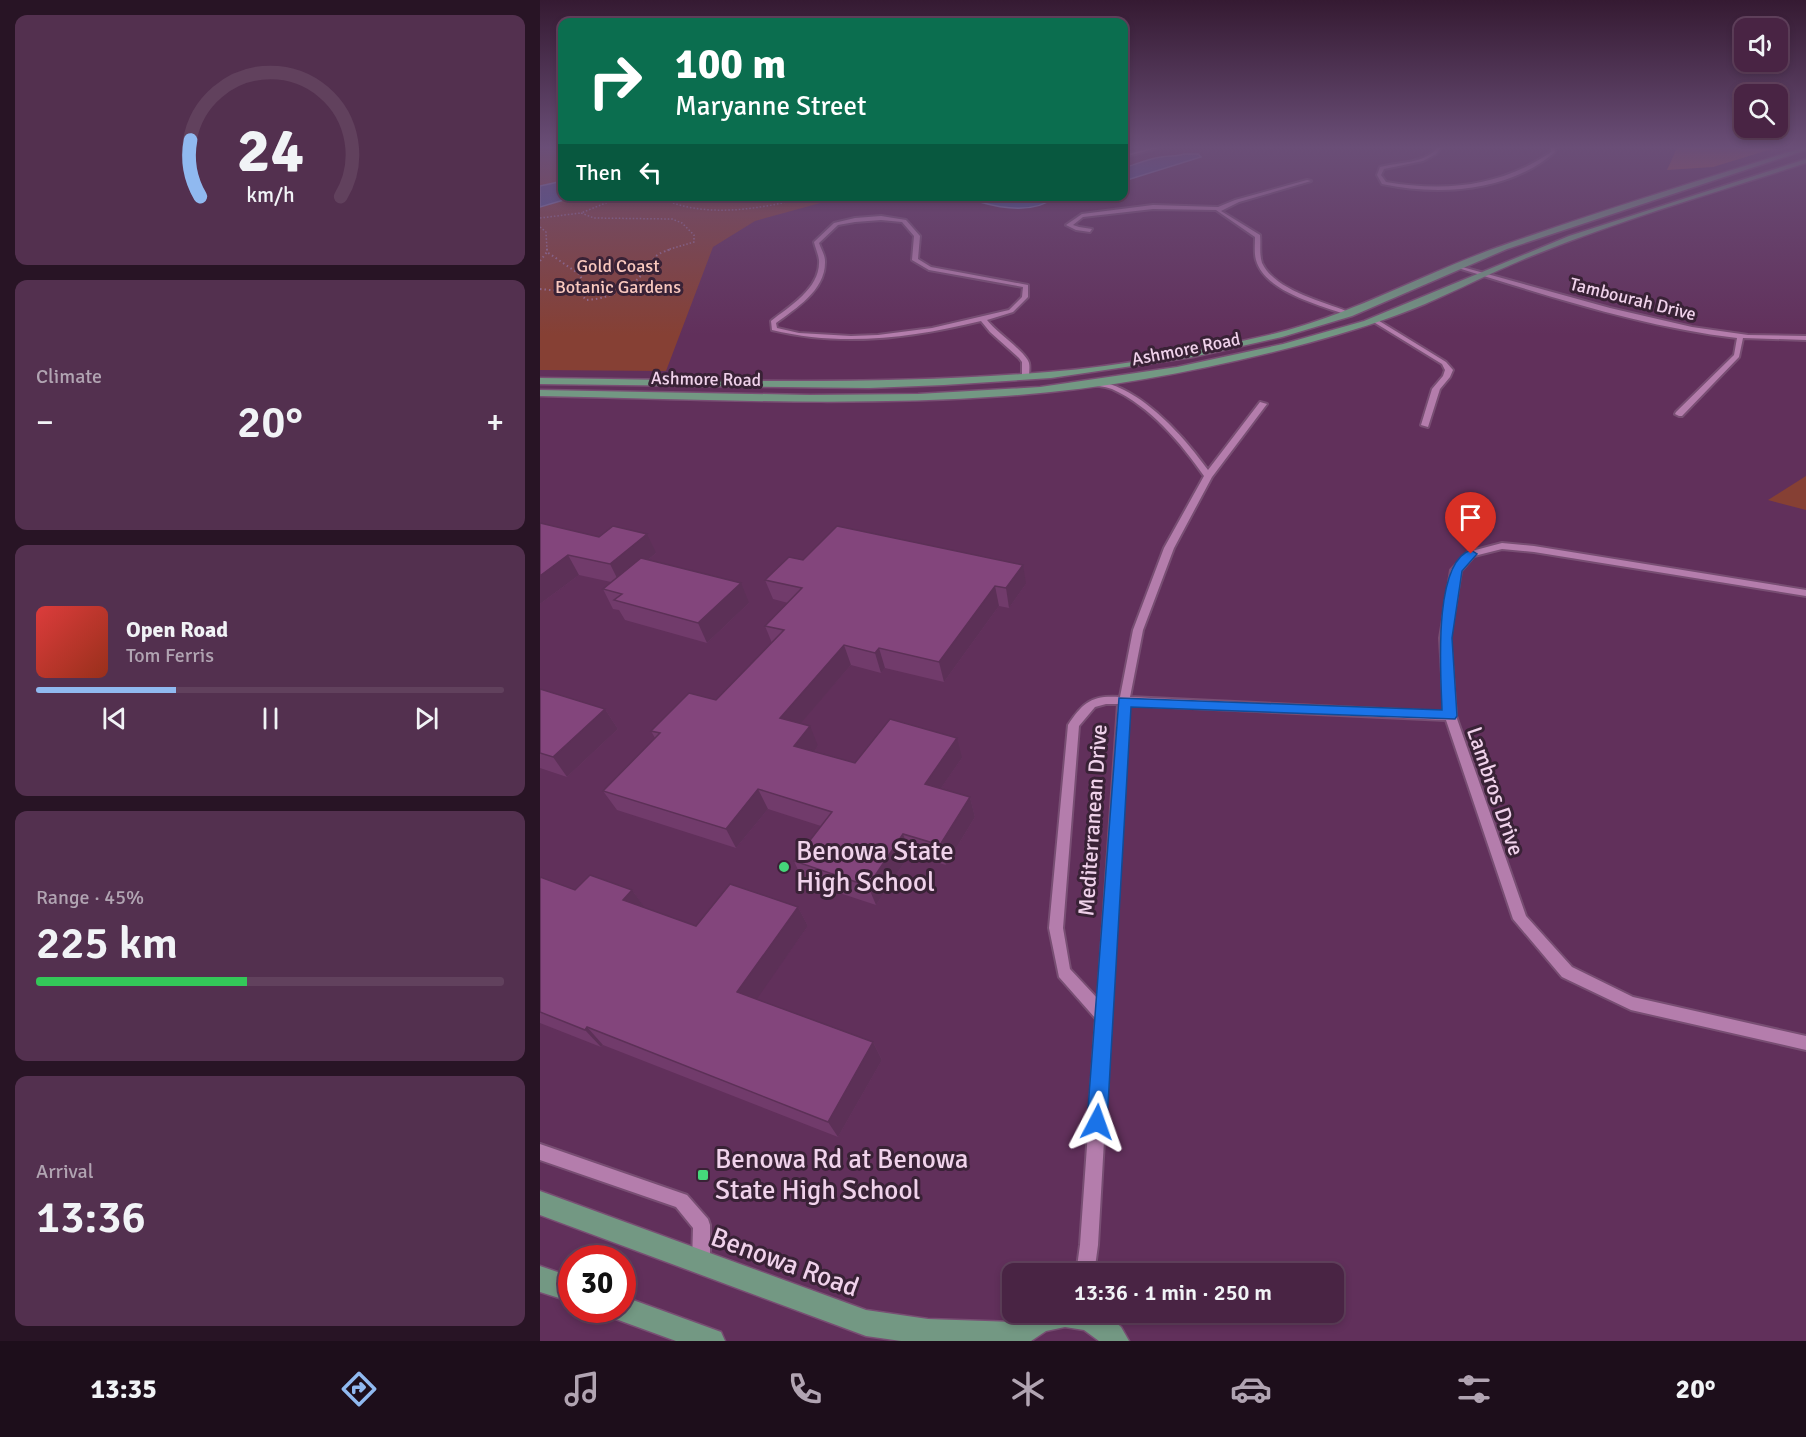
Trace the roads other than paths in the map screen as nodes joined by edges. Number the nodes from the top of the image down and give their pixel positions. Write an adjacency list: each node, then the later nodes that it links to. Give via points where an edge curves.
1 (1125, 211): 5 (street, via 1082,216 1069,225)
2 (1218, 211): 8 (street, via 1258,236 1260,265 1272,282)
3 (1614, 211): 6 (main road, Ashmore Road)
4 (1654, 211): 7 (main road, Ashmore Road, via 1570,238)
5 (1090, 230)
6 (1457, 266): 7 (street, Tambourah Drive); 8 (main road, Ashmore Road)
7 (1480, 274): 10 (main road, Ashmore Road); 11 (street, Tambourah Drive, via 1640,319)
8 (1349, 314): 13 (main road, Ashmore Road, via 1217,349 1144,363)
9 (983, 319): 9 (street, via 1011,311 1025,297 1026,286 929,268 915,260 917,236 913,228 904,221 881,218 855,219 826,231 816,243 823,259 822,271 810,291 773,322 774,329 798,336 854,337 899,336); 13 (street, via 1022,357)
10 (1374, 320): 15 (main road, Ashmore Road, via 1245,355 1166,372); 19 (street, via 1444,363 1449,370 1436,389)
11 (1740, 338): 12 (street, Tambourah Drive); 18 (street, via 1737,356)
12 (1806, 338)
13 (1026, 376): 14 (main road, Ashmore Road, via 869,385)
14 (540, 381)
15 (1091, 382): 16 (main road, Ashmore Road, via 975,395 861,398); 20 (street, via 1116,388 1155,416 1192,451)
16 (540, 393)
17 (1263, 404): 20 (street, Mediterranean Drive)
18 (1679, 414)
19 (1425, 425)
20 (1208, 476): 22 (street, Mediterranean Drive, via 1169,548 1138,630)
21 (1806, 593): 23 (street, Lambros Drive, via 1534,549 1502,546 1471,554 1456,570 1445,638)
22 (1124, 702): 23 (street); 24 (street, Mediterranean Drive); 24 (street, via 1106,700 1091,704 1074,725 1056,928 1064,972)
23 (1450, 716): 25 (street, Lambros Drive, via 1520,919 1567,972 1631,1003)
24 (1104, 1017): 29 (street, Mediterranean Drive)
25 (1806, 1043)
26 (540, 1152): 28 (street, via 681,1201 702,1225)
27 (540, 1203): 28 (main road, Benowa Road)
28 (701, 1263): 35 (main road, Benowa Road, via 866,1323)
29 (1087, 1263)
30 (540, 1279): 31 (main road)
31 (558, 1285)
32 (636, 1314): 36 (main road)
33 (1036, 1323): 35 (main road)
34 (1097, 1323): 37 (main road)
35 (1016, 1338)
36 (712, 1341)
37 (1116, 1341)

